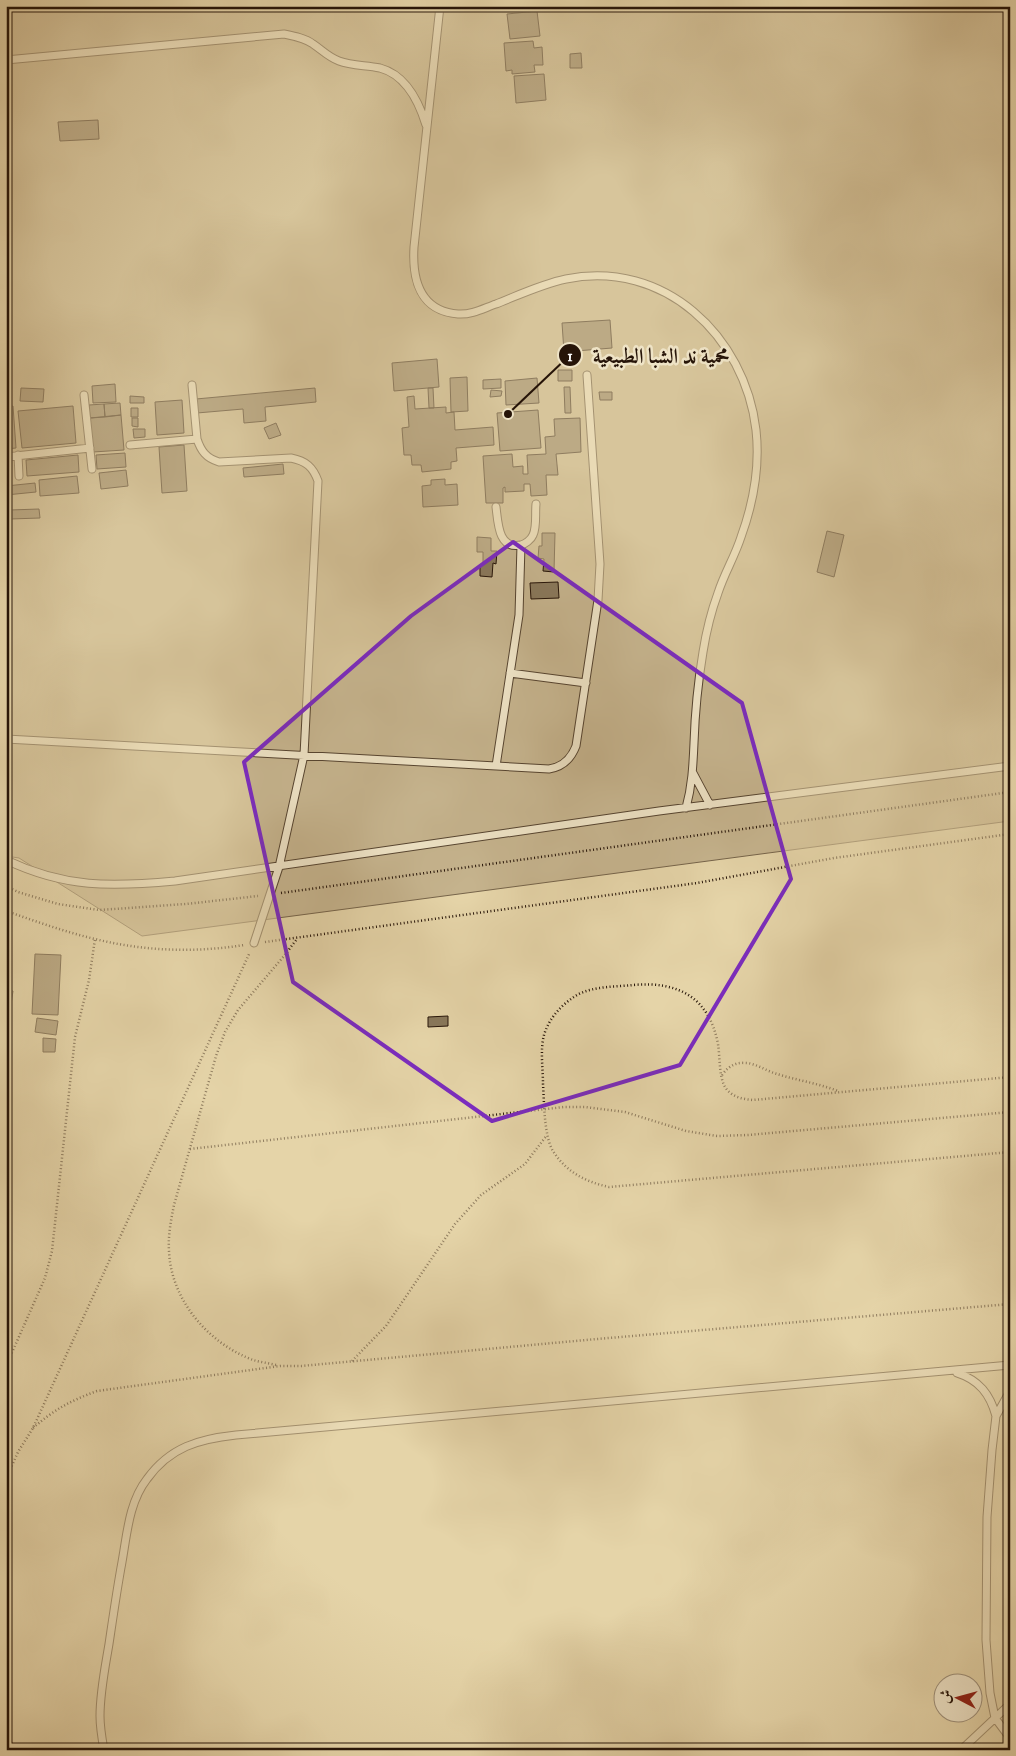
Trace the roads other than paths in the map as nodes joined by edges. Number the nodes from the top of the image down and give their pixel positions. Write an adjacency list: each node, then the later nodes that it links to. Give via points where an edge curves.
1 (440, 6): 3 (lane)
2 (6, 60): 3 (lane, via 284,34 299,37 325,54 351,65 381,69 396,76 408,87)
3 (427, 130): 23 (lane, via 414,267 417,286 434,306 446,312 473,313 566,279 592,276 620,278 646,284 694,310 729,351 742,376 756,430 754,486 741,538 718,592 703,652)
4 (587, 375): 18 (lane, via 600,564)
5 (192, 385): 7 (lane)
6 (84, 395): 9 (lane)
7 (197, 439): 8 (lane); 20 (lane, via 204,454 219,462 291,458 309,464 315,472 318,481)
8 (130, 445)
9 (90, 448): 10 (lane); 12 (lane)
10 (18, 455): 11 (lane); 13 (lane)
11 (6, 456)
12 (92, 469)
13 (19, 476)
14 (536, 504): 16 (lane, via 534,534)
15 (496, 507): 16 (lane, via 501,537 514,545)
16 (521, 545): 17 (lane, via 519,615)
17 (510, 673): 18 (lane); 21 (lane)
18 (586, 683): 21 (lane, via 576,746 568,759 549,769)
19 (6, 740): 20 (lane)
20 (304, 755): 21 (lane); 27 (lane)
21 (496, 766)
22 (1010, 766): 24 (lane)
23 (693, 773): 24 (lane); 25 (lane)
24 (710, 805): 25 (lane)
25 (686, 808): 27 (lane)
26 (6, 860): 27 (lane, via 26,870 62,880 99,885 175,881)
27 (278, 866): 28 (lane)
28 (254, 943)
29 (1010, 1365): 30 (lane)
30 (952, 1372): 32 (lane, via 977,1382 993,1404); 36 (lane, via 236,1435 210,1438 186,1446 164,1460 146,1479 134,1502 101,1697)
31 (1010, 1391): 32 (lane)
32 (996, 1416): 34 (lane, via 988,1500 986,1630 987,1666)
33 (1010, 1704): 34 (lane)
34 (995, 1718): 35 (lane); 37 (lane)
35 (1010, 1738)
36 (104, 1750)
37 (961, 1750)

